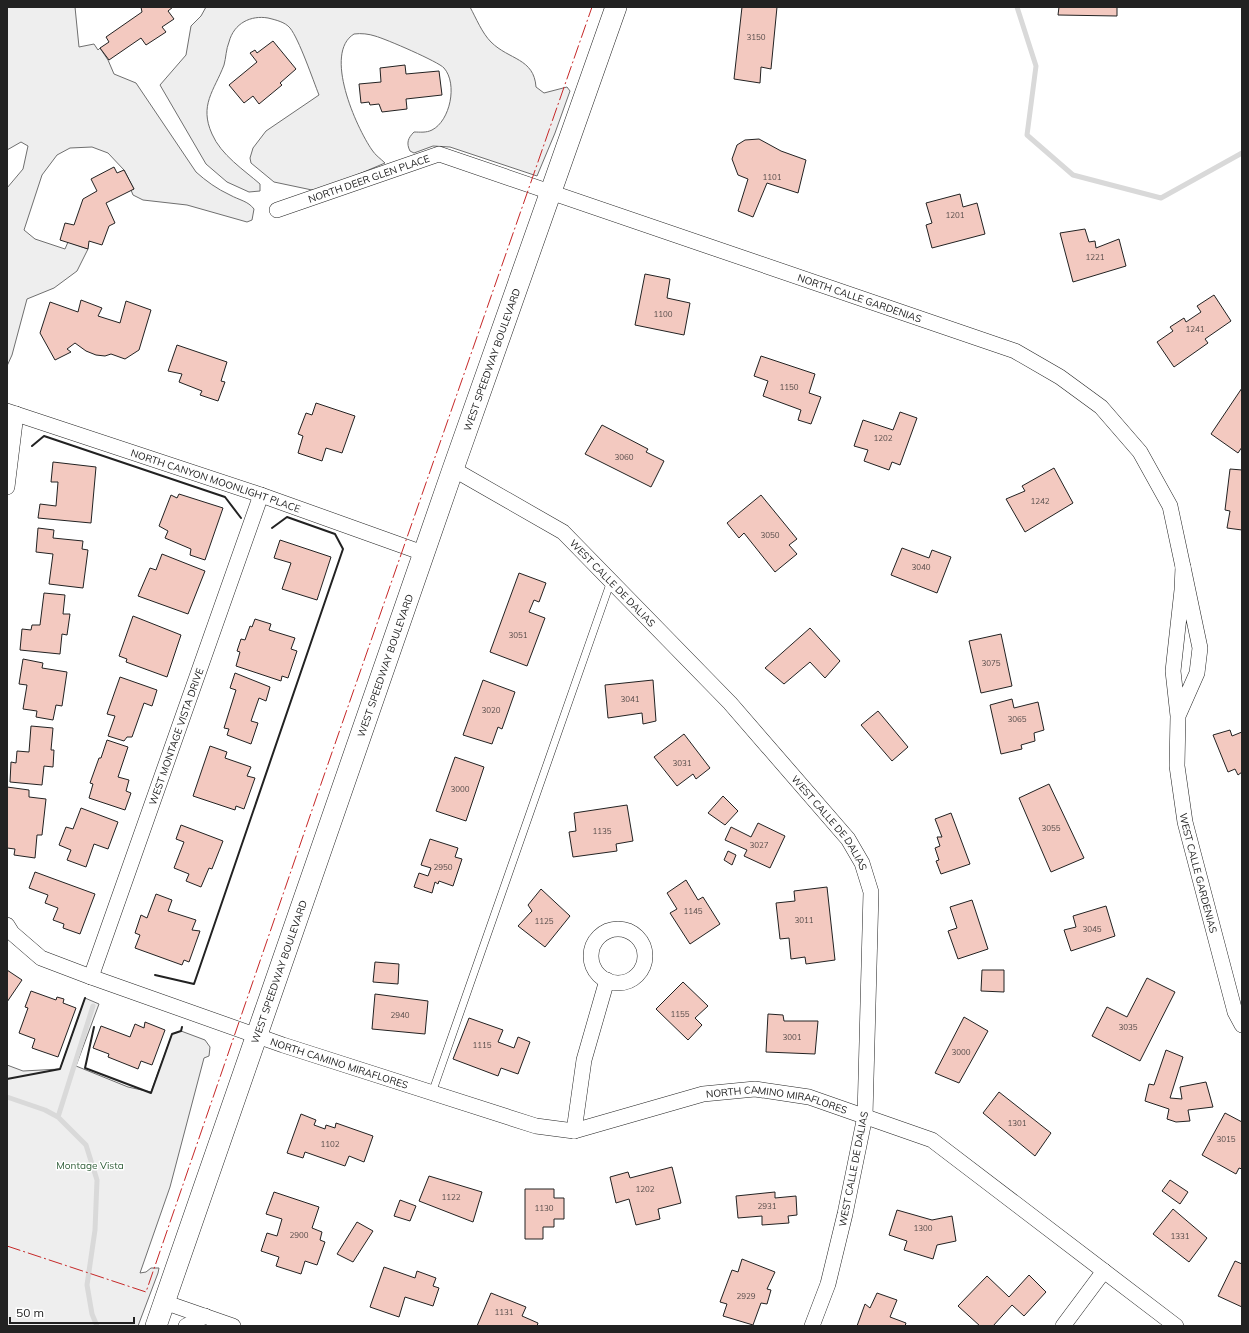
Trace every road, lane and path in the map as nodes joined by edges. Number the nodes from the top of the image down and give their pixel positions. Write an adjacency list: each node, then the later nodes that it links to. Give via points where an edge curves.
1 (616, 7): 2 (main road, WEST SPEEDWAY BOULEVARD)
2 (550, 192): 3 (street, NORTH DEER GLEN PLACE, via 439,154); 5 (street, NORTH CALLE GARDENIAS, via 1014,351 1060,377 1101,407); 6 (main road, WEST SPEEDWAY BOULEVARD)
3 (278, 210)
4 (11, 413): 7 (street); 8 (street, NORTH CANYON MOONLIGHT PLACE)
5 (1140, 452): 10 (street, WEST CALLE GARDENIAS, via 1170,506)
6 (452, 469): 9 (main road, WEST SPEEDWAY BOULEVARD); 11 (street, WEST CALLE DE DALIAS, via 563,532)
7 (7, 487)
8 (262, 495): 9 (street, NORTH CANYON MOONLIGHT PLACE); 14 (street, WEST MONTAGE VISTA DRIVE)
9 (423, 553): 17 (main road, WEST SPEEDWAY BOULEVARD)
10 (1183, 568): 12 (street, WEST CALLE GARDENIAS, via 1173,671); 12 (street, WEST CALLE GARDENIAS, via 1200,648 1196,673)
11 (611, 580): 18 (lane); 19 (street, WEST CALLE DE DALIAS, via 730,703 848,839 862,863 871,892)
12 (1178, 716): 16 (street, WEST CALLE GARDENIAS, via 1177,766 1185,822 1235,1012)
13 (7, 925): 14 (street, NORTH CAMINO MIRAFLORES, via 12,933 41,958)
14 (91, 977): 17 (street, NORTH CAMINO MIRAFLORES)
15 (608, 980): 20 (street, via 584,1060)
16 (1242, 1025)
17 (256, 1036): 18 (street, NORTH CAMINO MIRAFLORES); 22 (main road, WEST SPEEDWAY BOULEVARD)
18 (432, 1093): 20 (street, NORTH CAMINO MIRAFLORES, via 536,1126)
19 (865, 1116): 20 (street, NORTH CAMINO MIRAFLORES, via 809,1097 755,1089 703,1094); 21 (street, NORTH CAMINO MIRAFLORES, via 932,1140); 27 (street, WEST CALLE DE DALIAS, via 828,1284)
20 (574, 1131)
21 (1104, 1271): 28 (street); 29 (street, NORTH CAMINO MIRAFLORES)
22 (164, 1302): 23 (street); 24 (main road, WEST SPEEDWAY BOULEVARD)
23 (205, 1316): 25 (street); 26 (street)
24 (156, 1326)
25 (186, 1326)
26 (233, 1326)
27 (812, 1326)
28 (1063, 1326)
29 (1176, 1326)

